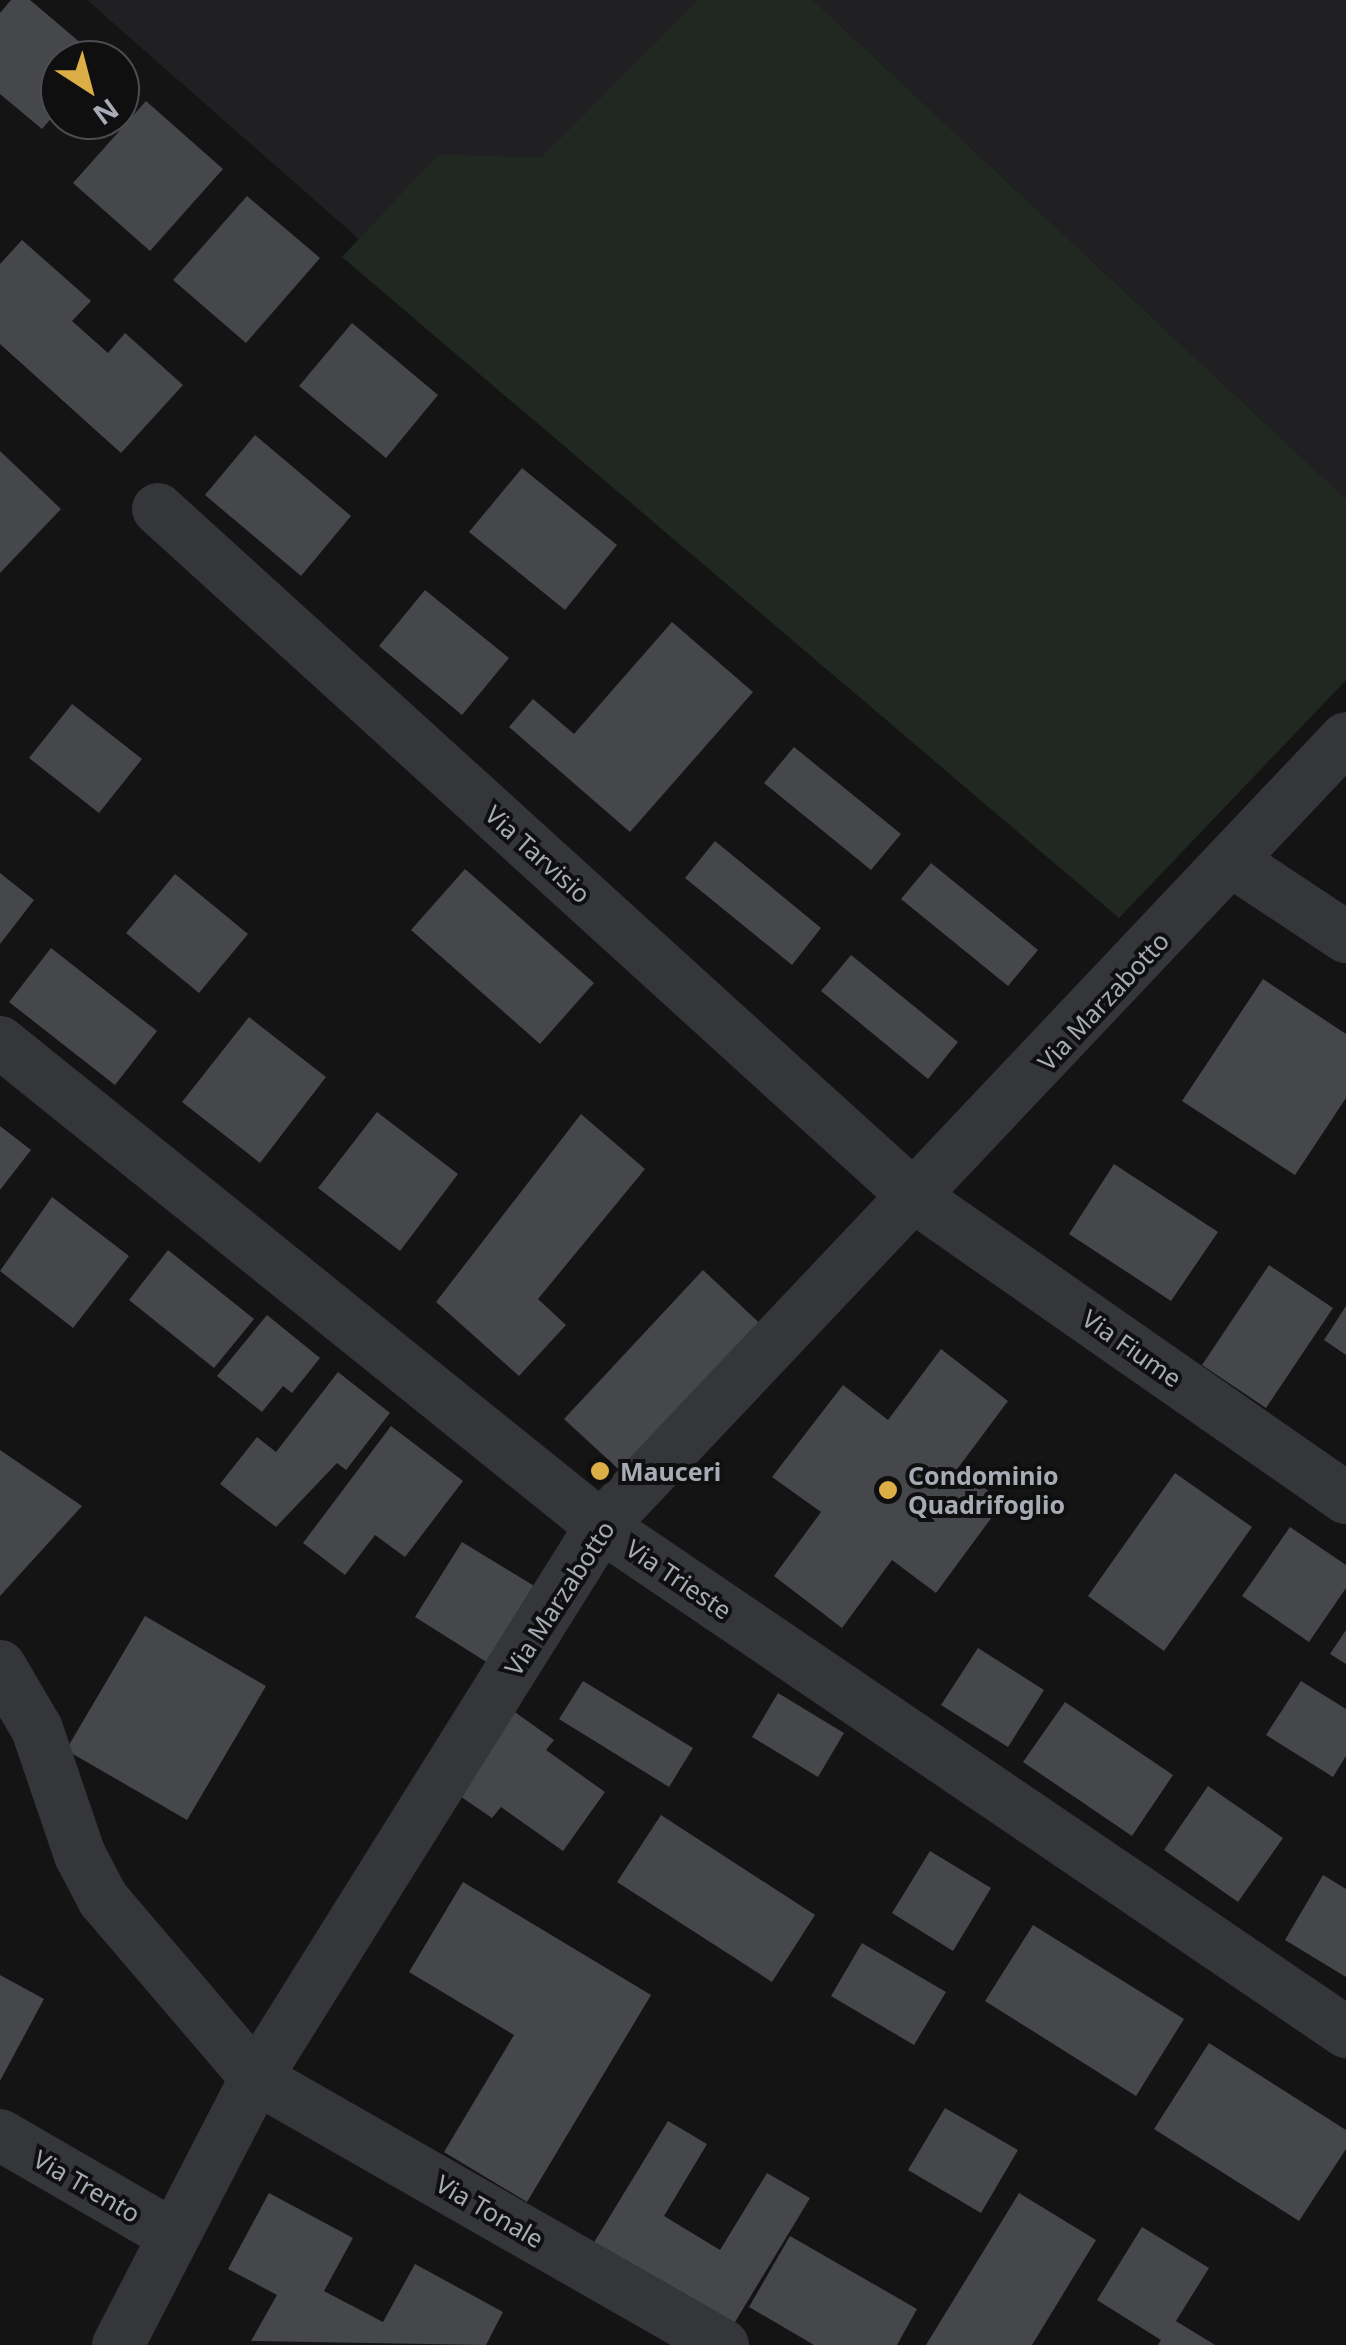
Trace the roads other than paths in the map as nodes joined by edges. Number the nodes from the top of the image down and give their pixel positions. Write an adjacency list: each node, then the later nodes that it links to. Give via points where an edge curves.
1 (158, 509): 6 (street, Via Tarvisio)
2 (1346, 738): 3 (street, Via Marzabotto)
3 (1233, 862): 4 (street); 6 (street, Via Marzabotto)
4 (1346, 936)
5 (0, 1042): 8 (street, Via Trieste)
6 (917, 1199): 7 (street, Via Fiume); 8 (street, Via Marzabotto)
7 (1346, 1498)
8 (602, 1526): 10 (street, Via Trieste); 11 (street, Via Marzabotto)
9 (0, 1666): 11 (street, Via Tonale, via 37,1729 80,1854 103,1899)
10 (1346, 2032)
11 (256, 2078): 13 (street, Via Marzabotto); 15 (street, Via Tonale)
12 (0, 2135): 13 (street, Via Trento)
13 (174, 2236): 14 (street, Via Marzabotto)
14 (118, 2345)
15 (723, 2345)

